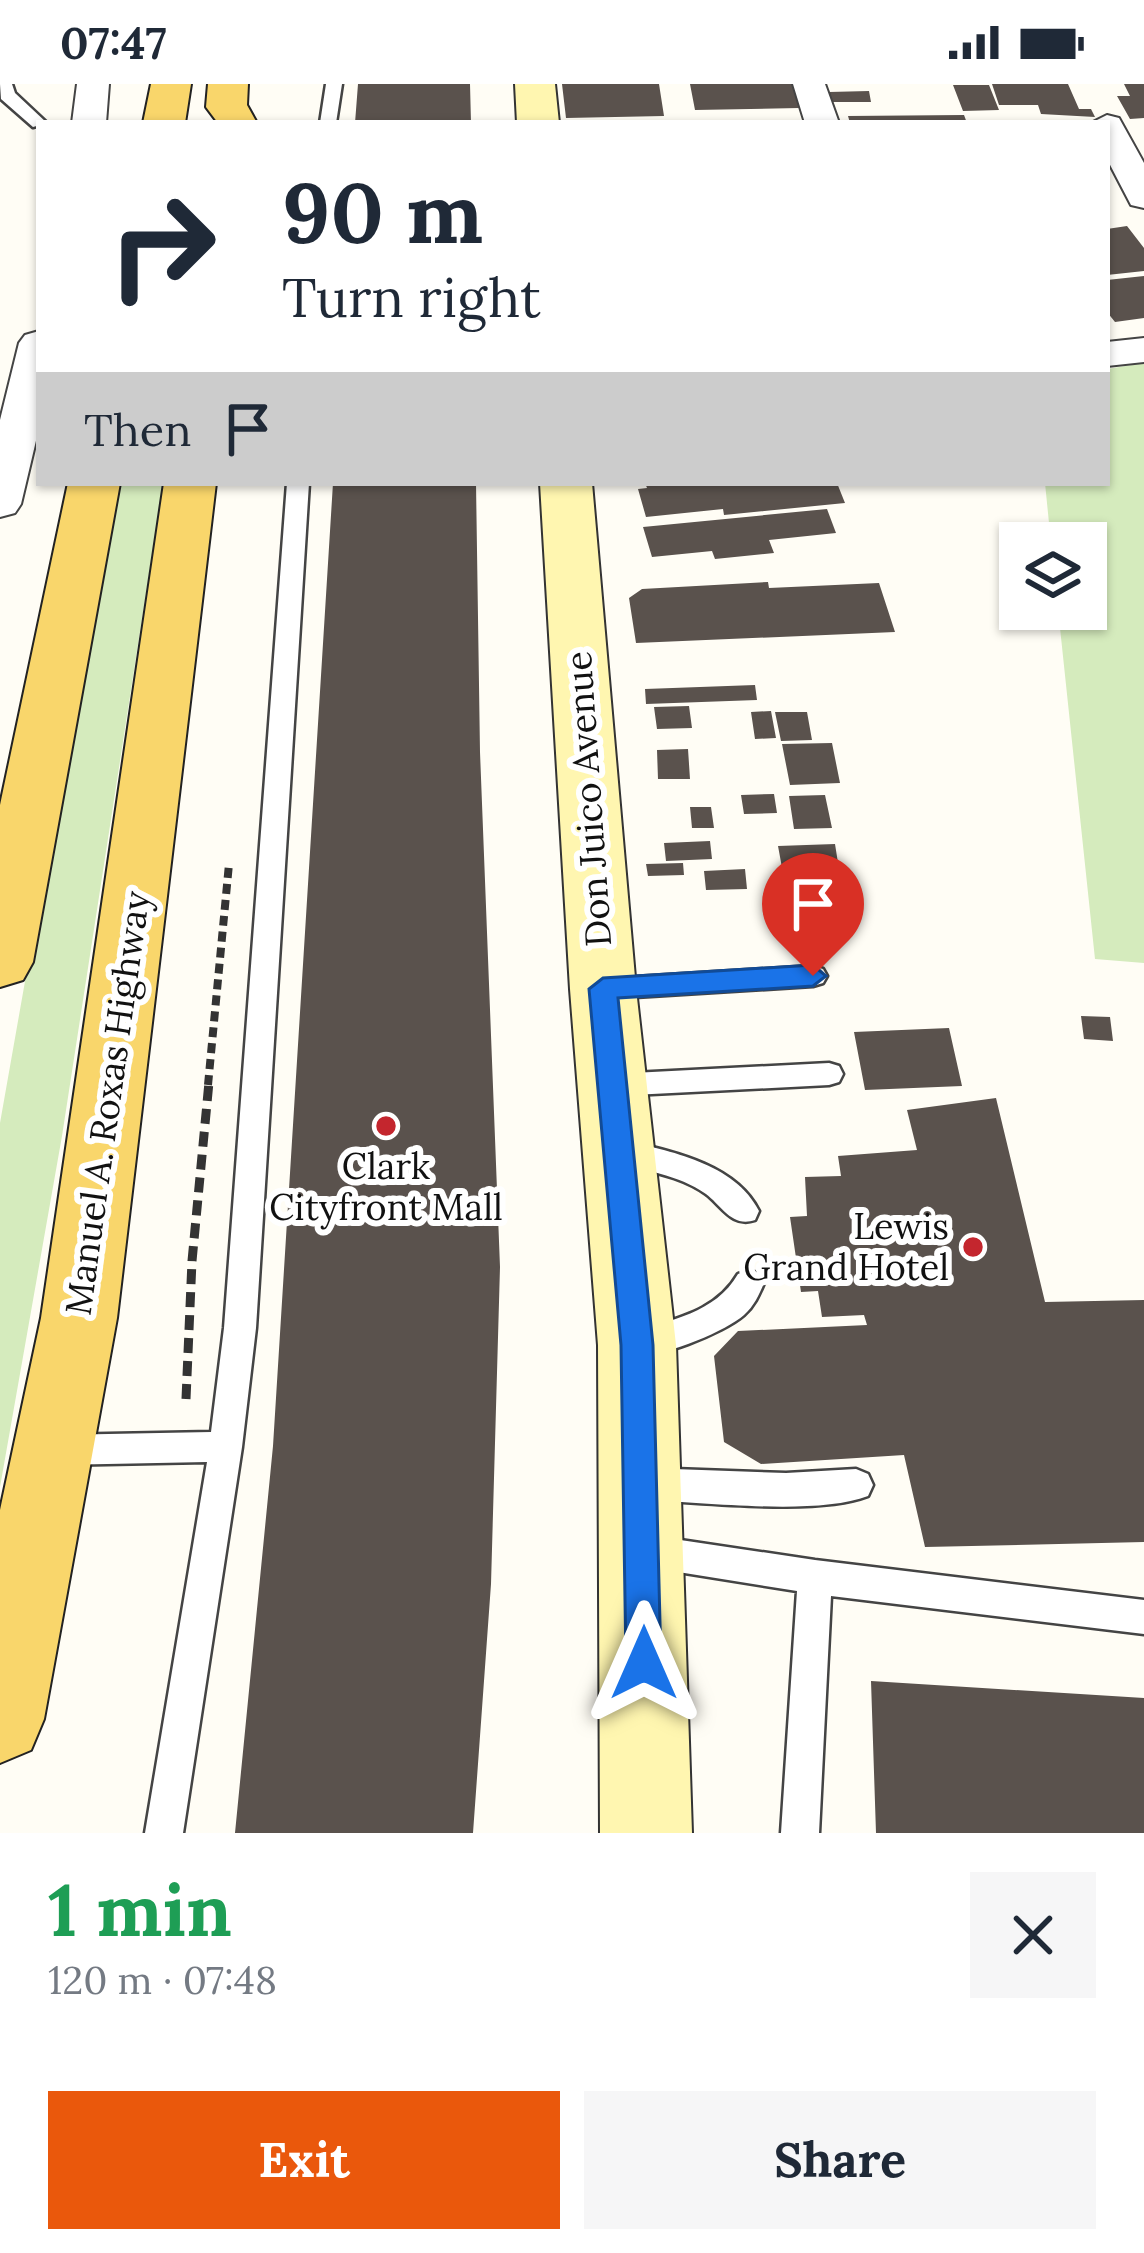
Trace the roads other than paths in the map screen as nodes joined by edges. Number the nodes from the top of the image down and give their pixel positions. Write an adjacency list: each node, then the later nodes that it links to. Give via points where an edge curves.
1 (4, 84): 7 (lane)
2 (93, 84): 8 (street)
3 (171, 84): 9 (main road)
4 (334, 84): 10 (lane)
5 (535, 84): 11 (main road)
6 (809, 84): 12 (street)
7 (36, 120)
8 (88, 120)
9 (165, 120)
10 (328, 120)
11 (538, 120)
12 (821, 120)
13 (1110, 131): 14 (street)
14 (1144, 197)
15 (1144, 350): 16 (street)
16 (1110, 354)
17 (36, 361): 22 (street)
18 (93, 486): 23 (main road)
19 (190, 486): 32 (main road, Manuel A. Roxas Highway, via 80,1318)
20 (298, 486): 31 (lane)
21 (566, 486): 25 (main road, Don Juico Avenue)
22 (0, 504)
23 (0, 962)
24 (813, 976): 25 (lane)
25 (603, 989): 27 (main road, Don Juico Avenue)
26 (829, 1074): 27 (lane)
27 (617, 1118): 28 (lane, via 718,1183); 30 (main road, Don Juico Avenue)
28 (744, 1211)
29 (749, 1282): 30 (lane, via 730,1312)
30 (637, 1345): 34 (main road, Don Juico Avenue)
31 (226, 1447): 32 (lane); 38 (lane)
32 (54, 1450): 37 (main road, Manuel A. Roxas Highway)
33 (856, 1486): 34 (lane, via 786,1489)
34 (642, 1517): 35 (lane); 39 (main road, Don Juico Avenue)
35 (815, 1577): 36 (lane); 40 (lane)
36 (1144, 1617)
37 (0, 1719)
38 (164, 1833)
39 (646, 1833)
40 (800, 1833)

